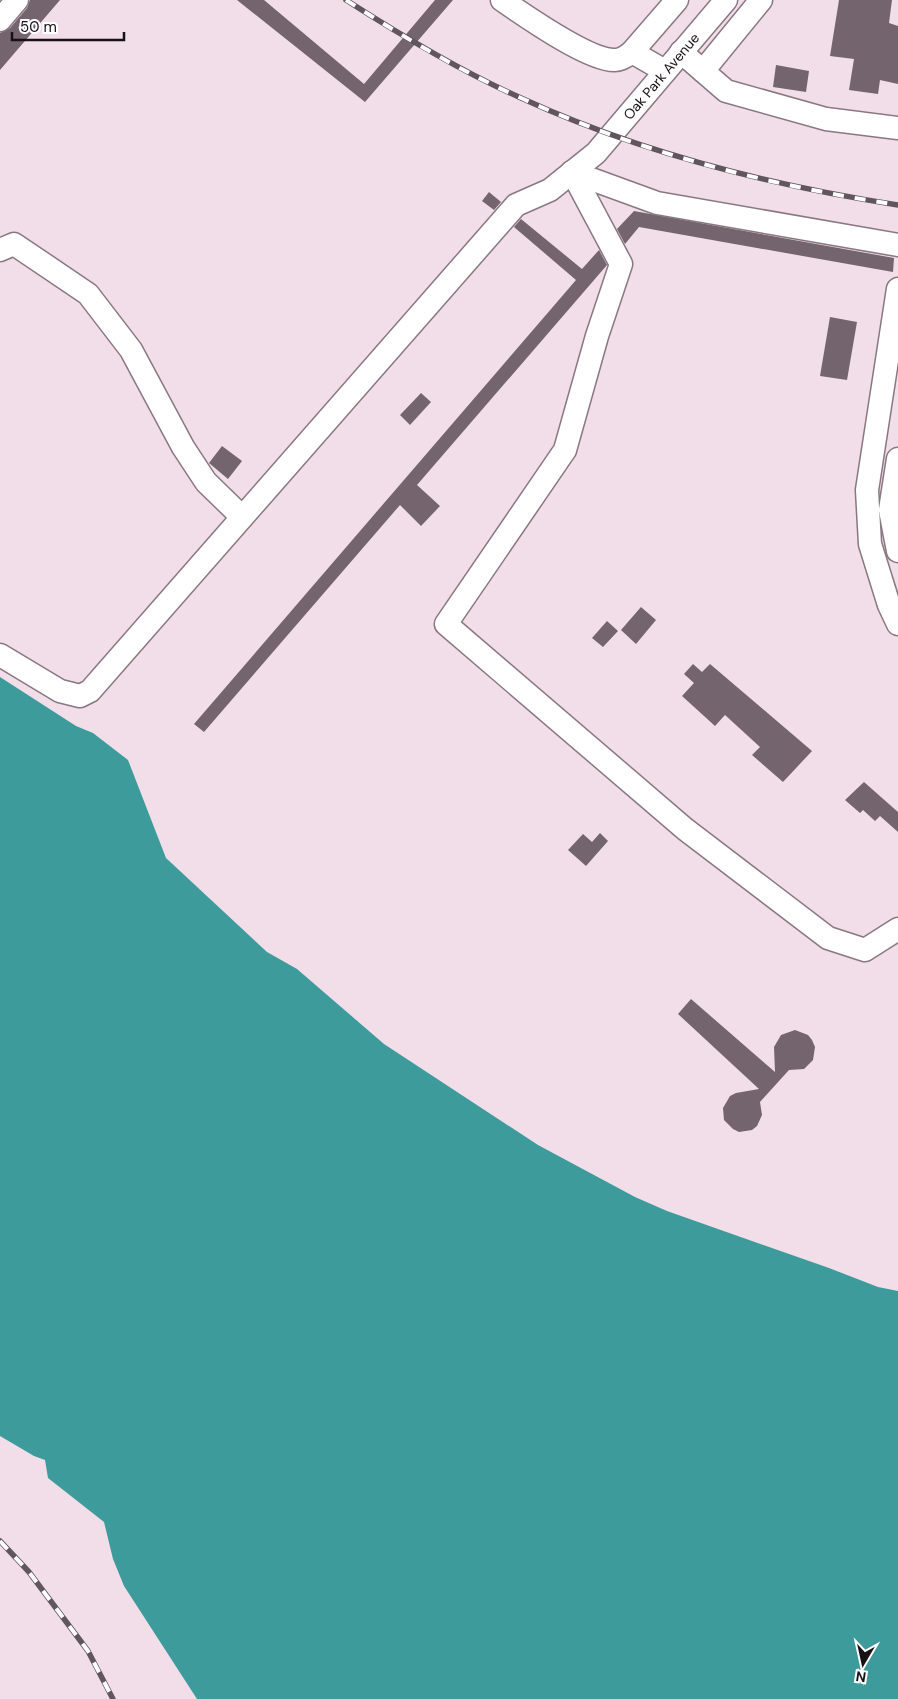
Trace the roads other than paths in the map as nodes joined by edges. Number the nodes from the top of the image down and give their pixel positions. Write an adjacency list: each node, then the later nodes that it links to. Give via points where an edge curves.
1 (17, 0): 6 (street)
2 (502, 0): 7 (street, via 598,58 614,60)
3 (677, 0): 7 (street)
4 (726, 0): 8 (street, Oak Park Avenue)
5 (761, 0): 10 (street)
6 (0, 20)
7 (632, 52): 9 (street)
8 (681, 52): 9 (street, Oak Park Avenue); 10 (street)
9 (665, 71): 12 (street, Oak Park Avenue, via 596,153)
10 (703, 71): 11 (street, via 726,91 826,119)
11 (898, 128)
12 (572, 172): 13 (street, via 657,203); 17 (street, Oak Park Avenue, via 550,190 516,205); 21 (street, via 621,264 565,450 446,624 685,828 828,938 865,950)
13 (898, 245)
14 (0, 250): 17 (street, via 14,244 88,294 131,350 183,447 206,482)
15 (898, 289): 19 (street, via 867,490 870,544)
16 (898, 459): 18 (street, via 890,510)
17 (242, 517): 20 (street, Oak Park Avenue, via 90,691 80,696 60,691)
18 (898, 551)
19 (898, 624)
20 (0, 655)
21 (898, 929)

